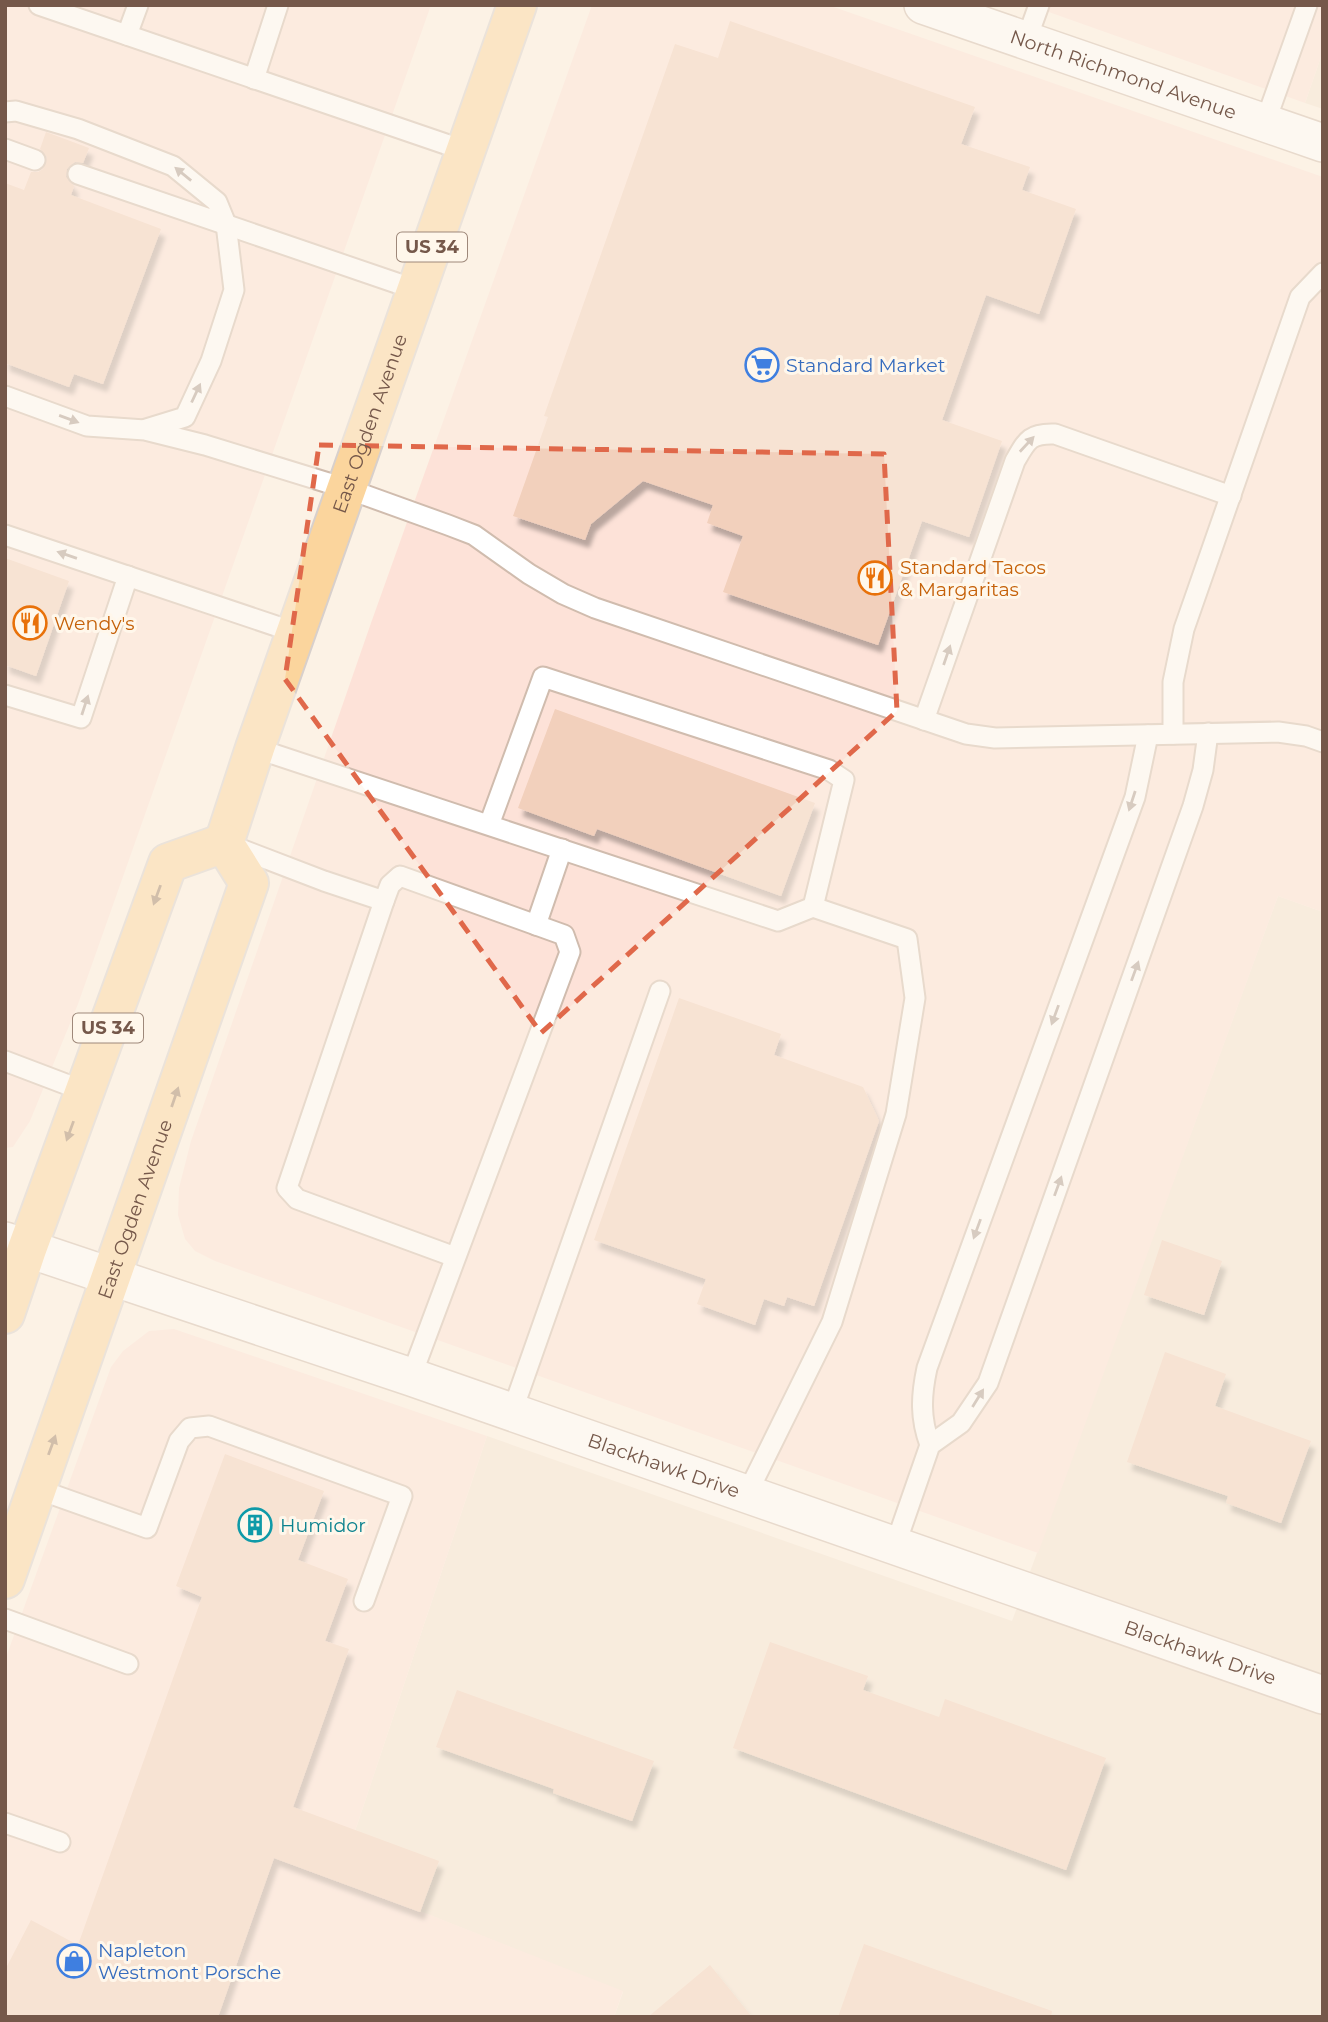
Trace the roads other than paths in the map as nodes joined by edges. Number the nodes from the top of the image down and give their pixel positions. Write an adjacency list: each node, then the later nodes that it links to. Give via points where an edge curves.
1 (38, 5): 8 (lane)
2 (138, 5): 8 (lane)
3 (278, 5): 10 (lane)
4 (517, 5): 15 (main road, East Ogden Avenue / US 34)
5 (923, 5): 9 (street, North Richmond Avenue)
6 (1039, 5): 9 (lane)
7 (1307, 5): 12 (lane)
8 (127, 35): 10 (lane)
9 (1026, 41): 12 (street, North Richmond Avenue)
10 (254, 79): 15 (lane)
11 (5, 112): 18 (lane, one-way to 11, via 217,202 173,166 78,130 16,111)
12 (1265, 123): 13 (street, North Richmond Avenue)
13 (1323, 143)
14 (5, 149): 16 (lane)
15 (466, 151): 20 (main road, East Ogden Avenue / US 34)
16 (35, 160)
17 (78, 174): 18 (lane)
18 (226, 224): 20 (lane); 22 (lane, one-way to 18, via 185,417 211,362 234,290)
19 (1323, 273): 24 (lane, via 1300,297)
20 (417, 290): 23 (main road, East Ogden Avenue / US 34)
21 (5, 396): 22 (lane, one-way to 22, via 88,426)
22 (145, 429): 23 (lane)
23 (348, 489): 27 (main road, East Ogden Avenue / US 34); 29 (lane, via 474,535 529,574 595,607)
24 (1231, 496): 29 (lane, one-way to 24, via 1015,461 1026,442 1038,433); 31 (lane, via 1184,629 1173,682)
25 (5, 535): 26 (lane, one-way to 25)
26 (128, 576): 27 (lane); 28 (lane, one-way to 26, via 81,718)
27 (298, 633): 34 (main road, East Ogden Avenue / US 34)
28 (5, 695)
29 (924, 719): 32 (lane, via 966,734 995,738)
30 (1208, 733): 31 (lane); 33 (lane, via 1278,732); 50 (lane, one-way to 30, via 961,1423 988,1383 1194,806)
31 (1173, 734): 32 (lane)
32 (1148, 735): 50 (lane, one-way to 50, via 1135,797 927,1368 921,1395 923,1426)
33 (1323, 742)
34 (255, 748): 35 (lane); 36 (main road, East Ogden Avenue / US 34)
35 (489, 825): 37 (lane); 39 (lane, via 543,677 829,770 844,780)
36 (224, 843): 38 (lane); 43 (main road, US 34, one-way to 43, via 168,863); 46 (main road, East Ogden Avenue, one-way to 36, via 249,883)
37 (562, 849): 39 (lane, via 778,921); 40 (lane)
38 (384, 901): 40 (lane, via 390,885 400,876); 45 (lane, via 287,1188 297,1199)
39 (813, 907): 52 (lane, via 907,939 915,998 896,1114 831,1322)
40 (536, 925): 45 (lane, via 564,935 570,952)
41 (660, 991): 49 (lane)
42 (5, 1061): 43 (lane)
43 (84, 1091): 44 (main road, US 34, one-way to 44)
44 (16, 1245): 46 (street, Blackhawk Drive); 47 (main road, US 34)
45 (455, 1257): 48 (lane)
46 (112, 1277): 48 (street, Blackhawk Drive); 51 (main road, East Ogden Avenue, one-way to 46)
47 (5, 1314)
48 (411, 1377): 49 (street, Blackhawk Drive)
49 (512, 1412): 52 (street, Blackhawk Drive)
50 (930, 1445): 53 (lane)
51 (37, 1489): 54 (main road, East Ogden Avenue); 55 (lane, via 147,1528 179,1441 190,1428 209,1426 402,1496)
52 (747, 1494): 53 (street, Blackhawk Drive)
53 (895, 1546): 58 (street, Blackhawk Drive)
54 (5, 1579)
55 (364, 1601)
56 (5, 1619): 57 (lane)
57 (128, 1664)
58 (1323, 1695)
59 (5, 1823): 60 (lane)
60 (60, 1842)

